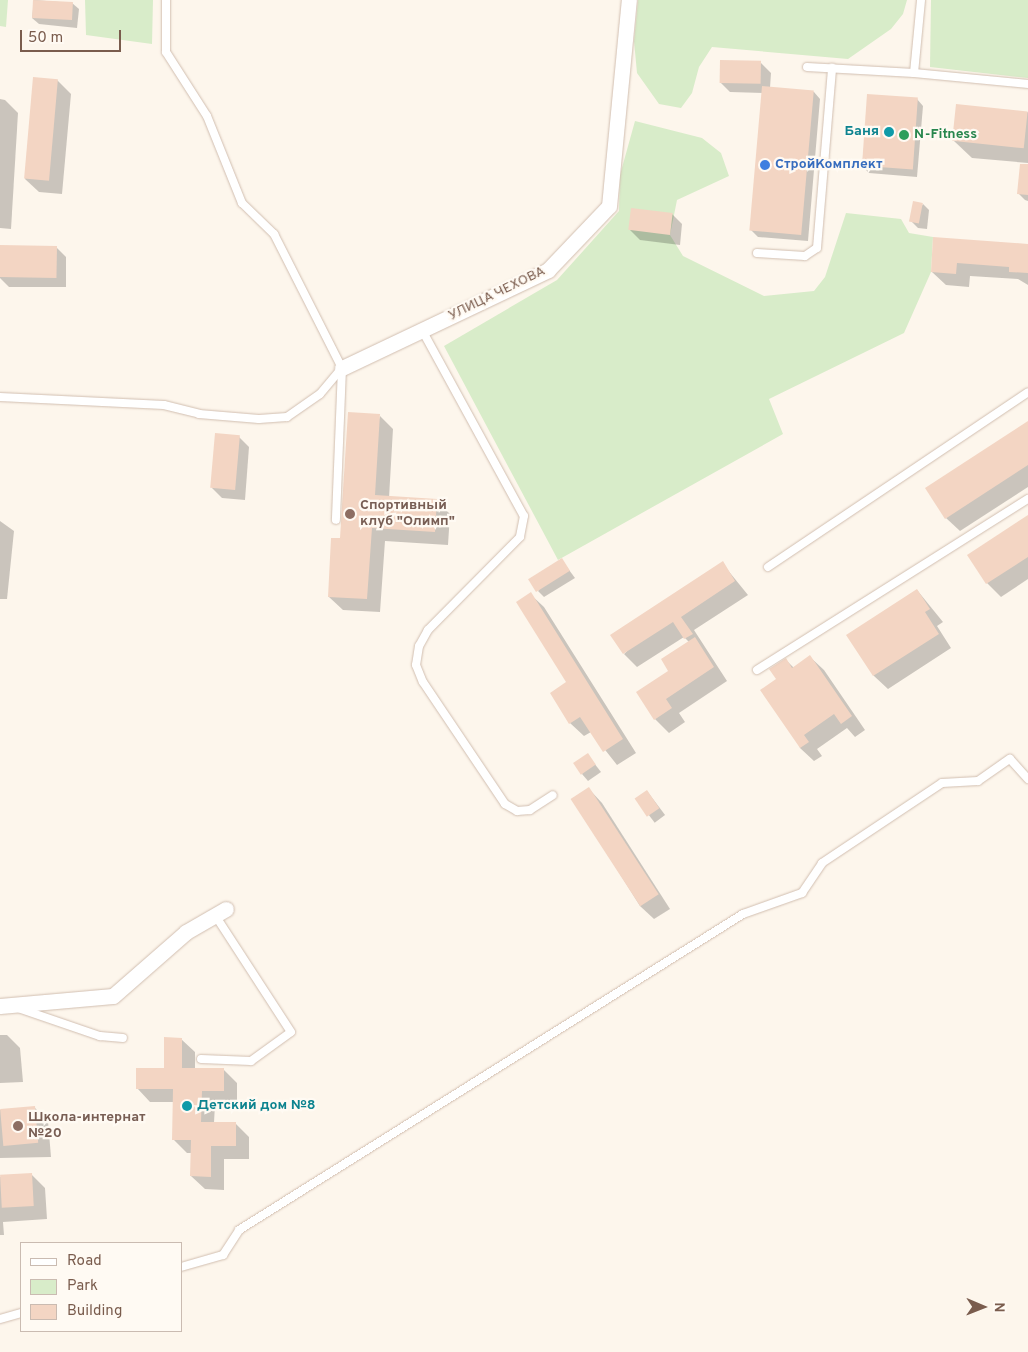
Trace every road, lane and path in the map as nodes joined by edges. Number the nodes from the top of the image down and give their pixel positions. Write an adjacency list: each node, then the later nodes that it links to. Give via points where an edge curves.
1 (166, 0): 10 (lane, via 166,52 207,116 242,203 274,234)
2 (629, 0): 9 (street, УЛИЦА ЧЕХОВА, via 609,206 548,270)
3 (921, 0): 6 (lane)
4 (807, 67): 5 (lane)
5 (832, 68): 6 (lane); 8 (lane, via 817,248 804,256)
6 (914, 73): 7 (lane)
7 (1028, 84)
8 (757, 253)
9 (422, 330): 10 (street, УЛИЦА ЧЕХОВА); 18 (lane, via 524,516 520,537 428,630 419,646 416,665 423,682 505,804 517,811 530,810)
10 (342, 368): 12 (lane, via 320,394 287,417 259,419 199,414 164,405); 14 (lane)
11 (1028, 392): 15 (lane)
12 (0, 397)
13 (1028, 499): 16 (lane)
14 (336, 520)
15 (768, 567)
16 (757, 670)
17 (1028, 779): 23 (lane, via 1010,759 978,781 942,783 822,863 802,892 743,914 239,1230 223,1255)
18 (553, 795)
19 (221, 912): 20 (street, via 186,932 113,996); 22 (lane, via 291,1032 250,1061)
20 (6, 1006): 21 (lane, via 100,1036)
21 (123, 1038)
22 (201, 1059)
23 (182, 1267)
24 (20, 1313): 25 (lane)
25 (0, 1319)

